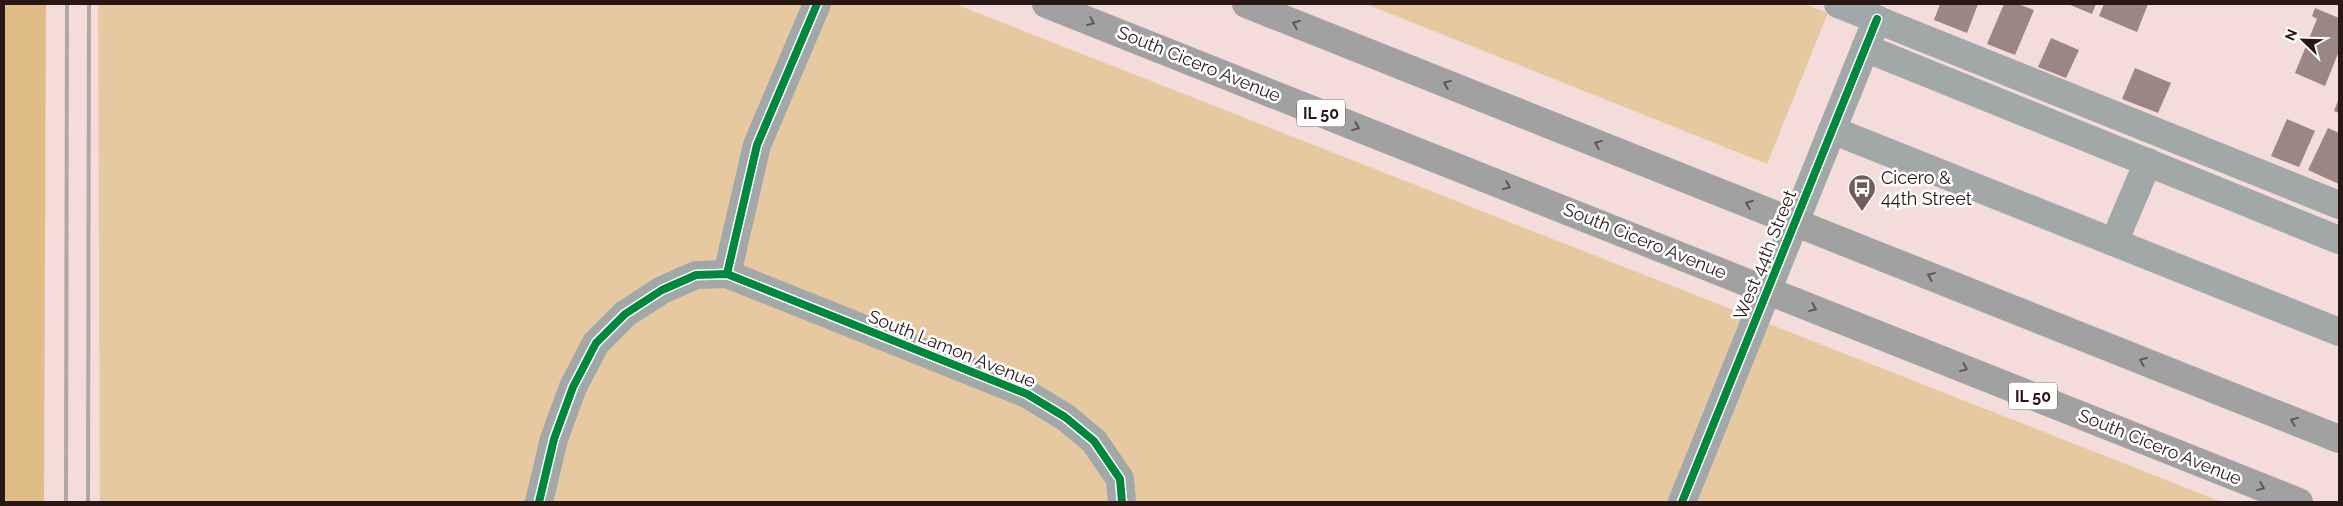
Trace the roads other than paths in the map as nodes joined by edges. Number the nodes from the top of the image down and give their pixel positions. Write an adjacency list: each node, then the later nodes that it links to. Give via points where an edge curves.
1 (817, 4): 13 (street, via 757,145)
2 (1046, 4): 14 (main road, South Cicero Avenue / IL 50, one-way to 14)
3 (1246, 4): 10 (main road, one-way to 3)
4 (1838, 4): 5 (street)
5 (1877, 19): 6 (street, West 44th Street); 9 (street)
6 (1865, 48): 7 (street, West 44th Street); 8 (street)
7 (1832, 130): 10 (street, West 44th Street); 12 (street)
8 (2148, 162): 11 (street); 12 (street)
9 (2339, 205)
10 (1794, 222): 14 (street, West 44th Street); 16 (main road, one-way to 10)
11 (2339, 240)
12 (2114, 242): 15 (street)
13 (727, 274): 17 (street, via 696,275 662,290 624,314 596,344 573,388 554,439); 18 (street, South Lamon Avenue, via 1027,394 1065,417 1094,441 1120,479)
14 (1768, 290): 19 (street, West 44th Street); 20 (main road, South Cicero Avenue / IL 50, one-way to 20)
15 (2339, 332)
16 (2339, 440)
17 (539, 502)
18 (1122, 502)
19 (1682, 502)
20 (2299, 502)

